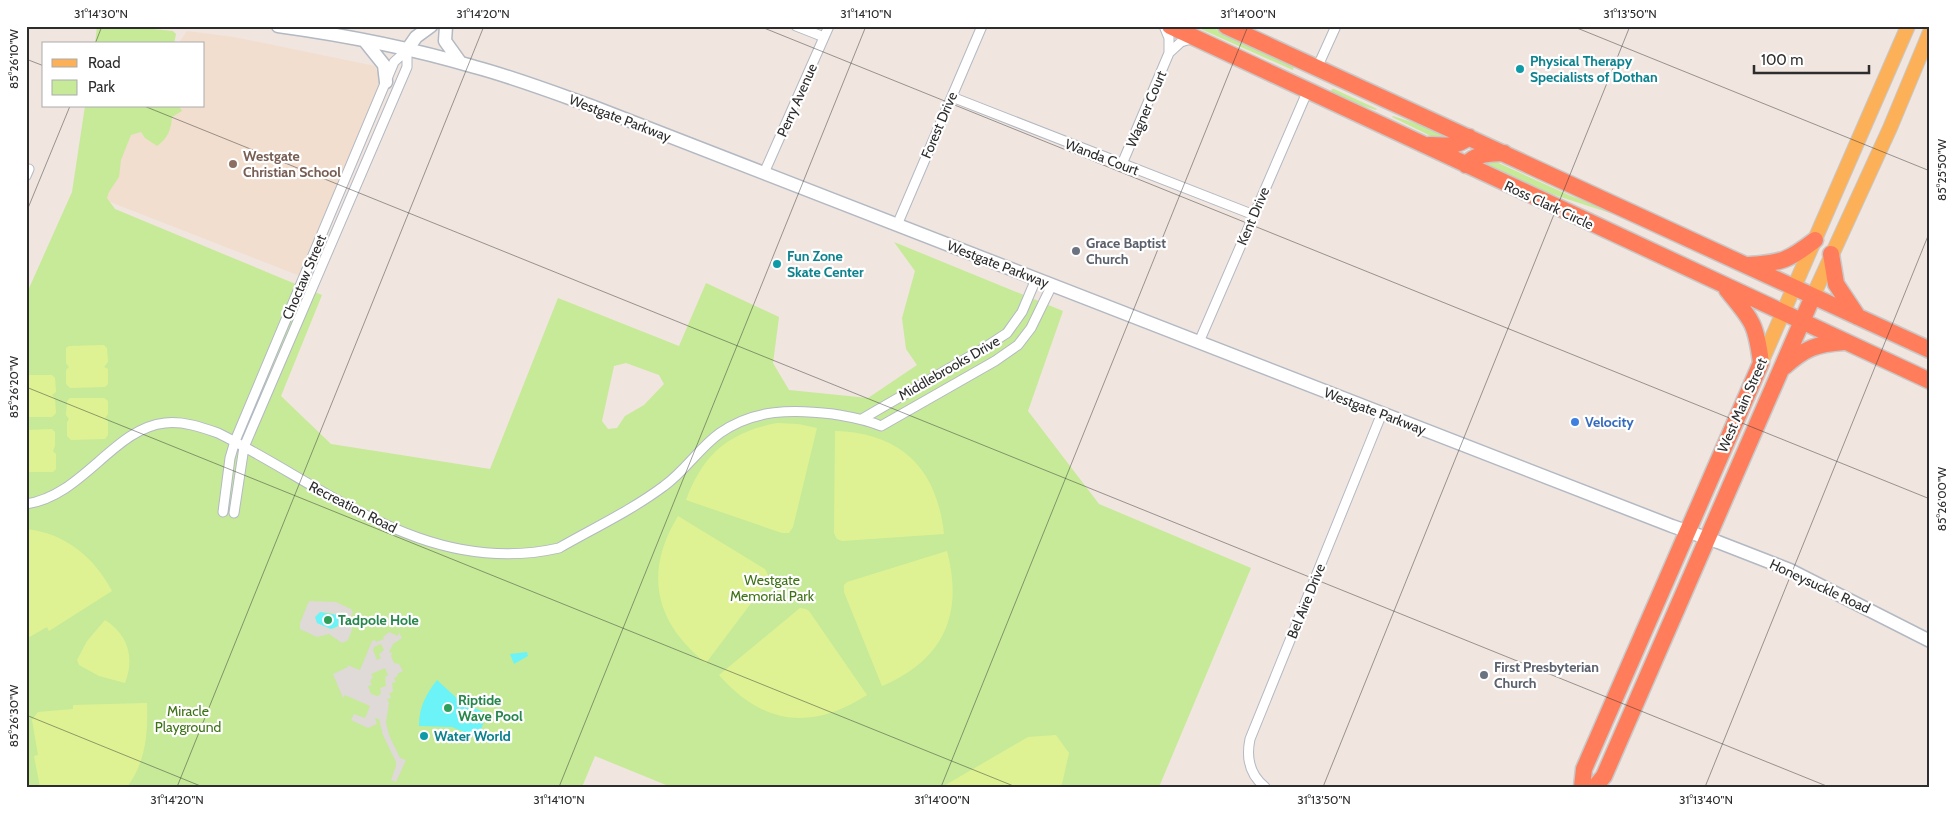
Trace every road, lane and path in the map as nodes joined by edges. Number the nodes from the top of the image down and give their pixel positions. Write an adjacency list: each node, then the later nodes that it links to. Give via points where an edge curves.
1 (278, 26): 15 (main road, Westgate Parkway)
2 (431, 26): 16 (main road, Choctaw Street, via 416,37)
3 (446, 26): 18 (main road, via 445,41)
4 (796, 26): 13 (street)
5 (829, 26): 13 (street, Perry Avenue)
6 (982, 26): 24 (street, Forest Drive)
7 (1164, 26): 17 (street, Wagner Court, via 1169,38)
8 (1170, 26): 14 (highway, Ross Clark Circle)
9 (1226, 26): 19 (highway, Ross Clark Circle)
10 (1336, 26): 19 (street)
11 (1908, 26): 33 (main road, West Main Street)
12 (1930, 32): 34 (main road, West Main Street)
13 (824, 37): 30 (street, Perry Avenue)
14 (1195, 38): 17 (street, Wagner Court, via 1182,42); 20 (highway, Ross Clark Circle)
15 (364, 40): 16 (main road, Westgate Parkway); 22 (main road, via 384,64)
16 (407, 50): 18 (main road, Westgate Parkway); 22 (street, Choctaw Street, via 394,62); 54 (street, Choctaw Street, via 407,67)
17 (1169, 53): 28 (street, Wagner Court)
18 (460, 62): 30 (main road, Westgate Parkway, via 561,95)
19 (1317, 68): 20 (highway, via 1302,74); 21 (highway, Ross Clark Circle)
20 (1278, 76): 23 (highway, Ross Clark Circle)
21 (1343, 81): 23 (highway); 25 (highway, Ross Clark Circle)
22 (386, 82): 53 (street, Choctaw Street)
23 (1308, 90): 26 (highway, Ross Clark Circle); 31 (street, Kent Drive)
24 (952, 97): 28 (street, Wanda Court); 32 (street, Forest Drive)
25 (1469, 137): 26 (highway, via 1454,146); 27 (highway, Ross Clark Circle)
26 (1422, 144): 29 (highway, Ross Clark Circle)
27 (1504, 153): 29 (highway, via 1477,156); 35 (highway, Ross Clark Circle)
28 (1122, 164): 31 (street, Wanda Court)
29 (1466, 165): 38 (highway, Ross Clark Circle)
30 (764, 173): 32 (main road, Westgate Parkway)
31 (1254, 215): 44 (street, Kent Drive)
32 (897, 225): 36 (main road, Westgate Parkway)
33 (1815, 240): 35 (highway, via 1780,262); 39 (main road, West Main Street)
34 (1832, 254): 40 (main road, West Main Street); 42 (highway, via 1836,284)
35 (1746, 265): 39 (highway, Ross Clark Circle)
36 (1036, 279): 37 (main road, Westgate Parkway); 51 (street, Middlebrooks Drive, via 1022,312 1008,333)
37 (1052, 285): 44 (main road, Westgate Parkway); 52 (street, Middlebrooks Drive, via 1031,328 1018,345)
38 (1724, 286): 41 (highway, Ross Clark Circle); 47 (highway, via 1754,326)
39 (1794, 287): 40 (highway, Ross Clark Circle); 41 (main road, West Main Street)
40 (1813, 296): 42 (highway, Ross Clark Circle); 43 (highway, West Main Street)
41 (1782, 313): 43 (highway, Ross Clark Circle); 47 (main road, West Main Street)
42 (1858, 317): 46 (highway, Ross Clark Circle)
43 (1802, 322): 45 (highway, Ross Clark Circle); 48 (highway, West Main Street)
44 (1199, 342): 50 (main road, Westgate Parkway)
45 (1845, 342): 48 (highway, via 1814,346); 49 (highway, Ross Clark Circle)
46 (1930, 350)
47 (1761, 363): 58 (highway, West Main Street)
48 (1780, 370): 59 (highway, West Main Street)
49 (1930, 381)
50 (1382, 413): 58 (main road, Westgate Parkway); 61 (street, Bel Aire Drive, via 1250,740 1250,764 1254,775)
51 (862, 419): 52 (street, Recreation Road); 54 (street, Recreation Road, via 796,410 766,413 741,421 709,442 666,485 630,508 559,548 522,554 467,550 388,526 344,505)
52 (881, 426)
53 (235, 441): 54 (street, Recreation Road); 55 (street, Recreation Road, via 187,424 156,425 125,442 64,490 48,499); 56 (street, Choctaw Street)
54 (244, 446): 57 (street, Choctaw Street)
55 (26, 504)
56 (224, 512)
57 (234, 513)
58 (1687, 531): 59 (main road, Westgate Parkway); 62 (highway, West Main Street, via 1584,769)
59 (1706, 538): 60 (main road, Honeysuckle Road, via 1798,574); 63 (highway, West Main Street, via 1604,776)
60 (1930, 641)
61 (1265, 787)
62 (1582, 787)
63 (1595, 787)

